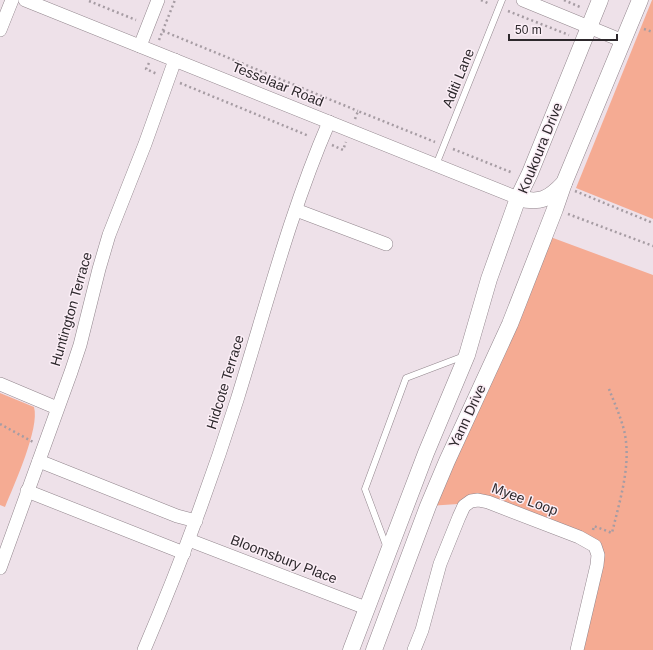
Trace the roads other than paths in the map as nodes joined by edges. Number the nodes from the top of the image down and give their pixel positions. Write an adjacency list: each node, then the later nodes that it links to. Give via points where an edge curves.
1 (12, 0): 9 (street)
2 (25, 0): 11 (street, Tesselaar Road)
3 (158, 0): 11 (street)
4 (502, 0): 14 (lane, Aditi Lane)
5 (523, 0): 8 (street)
6 (600, 0): 8 (street, Koukoura Drive)
7 (640, 0): 10 (street, Koukoura Drive)
8 (589, 27): 10 (street); 16 (street, Koukoura Drive)
9 (0, 30)
10 (623, 41): 15 (street, Koukoura Drive)
11 (140, 46): 12 (street, Tesselaar Road)
12 (175, 60): 13 (street, Tesselaar Road); 21 (street, Huntington Terrace, via 109,235 80,345)
13 (329, 122): 14 (street, Tesselaar Road); 17 (street, Hidcote Terrace)
14 (436, 165): 16 (street, Tesselaar Road)
15 (564, 183): 16 (street, Koukoura Drive, via 554,194 539,201); 32 (street, Yann Drive, via 510,324 428,506)
16 (518, 198): 19 (street, Yann Drive, via 489,279)
17 (296, 210): 18 (street); 24 (street, Hidcote Terrace)
18 (386, 244)
19 (467, 355): 26 (street, Yann Drive); 26 (lane, via 406,378 365,489)
20 (0, 384): 21 (street)
21 (57, 408): 22 (street, Huntington Terrace)
22 (39, 461): 23 (street, Huntington Terrace); 24 (street)
23 (27, 491): 27 (street); 28 (street, Huntington Terrace)
24 (196, 522): 25 (street, Hidcote Terrace)
25 (189, 540): 27 (street, Hidcote Terrace); 29 (street, Bloomsbury Place)
26 (388, 551): 29 (street, Yann Drive)
27 (184, 553): 30 (street, Hidcote Terrace)
28 (0, 568)
29 (366, 608): 31 (street, Yann Drive)
30 (144, 650)
31 (351, 650)
32 (374, 650)
33 (414, 650): 34 (street, Myee Loop, via 440,564 459,517 464,506 478,500 579,536 595,546 598,555 597,565)
34 (577, 650)

